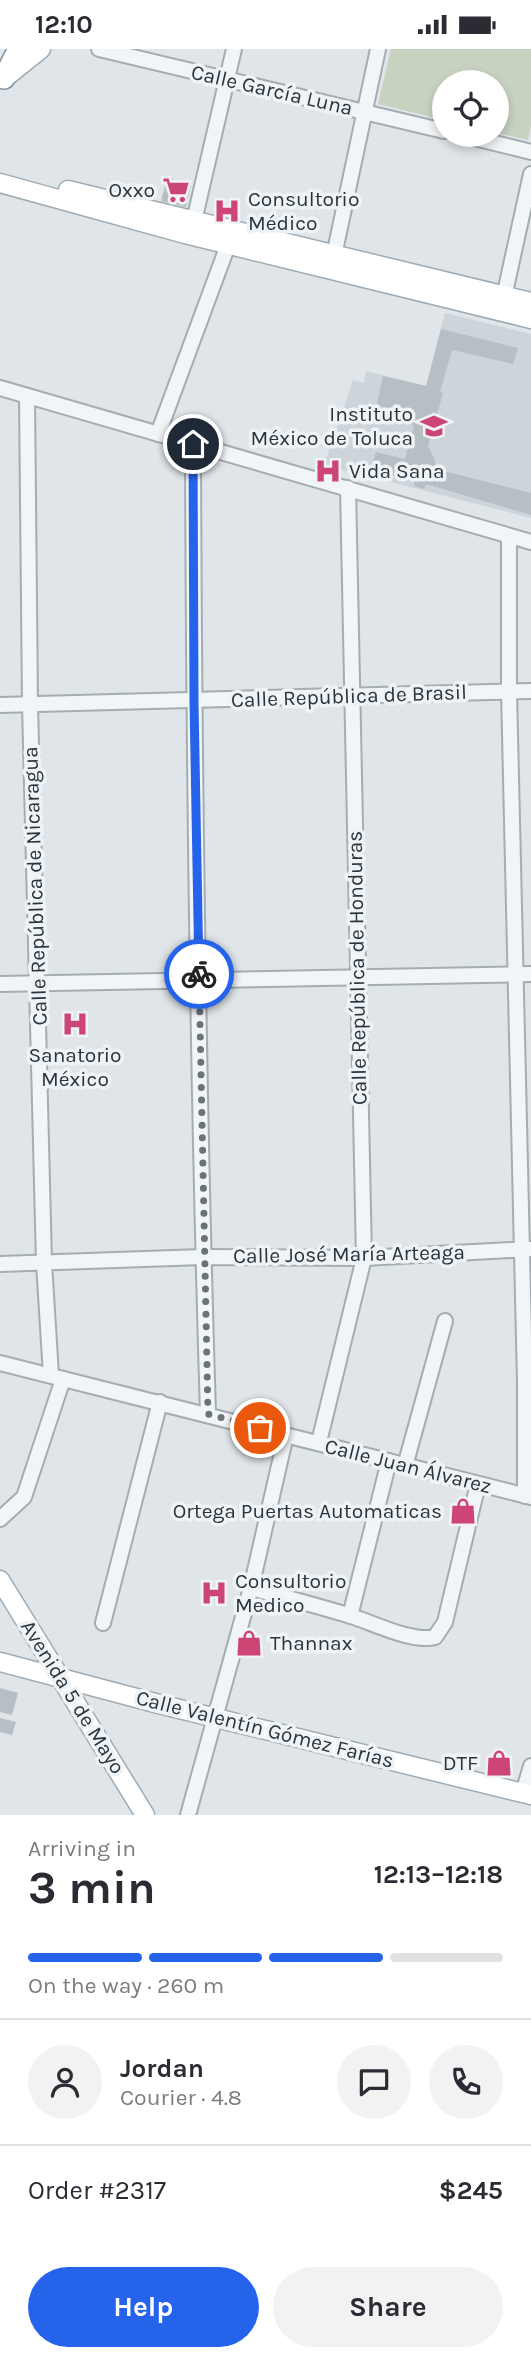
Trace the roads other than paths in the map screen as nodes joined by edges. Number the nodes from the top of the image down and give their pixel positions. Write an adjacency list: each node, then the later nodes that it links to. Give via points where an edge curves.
1 (19, 49): 6 (highway)
2 (41, 49): 6 (main road)
3 (99, 49): 7 (street, Calle García Luna)
4 (234, 49): 7 (street)
5 (378, 49): 8 (street)
6 (2, 79)
7 (227, 81): 8 (street, Calle García Luna); 15 (street)
8 (364, 111): 9 (street, Calle García Luna); 17 (street)
9 (432, 128)
10 (509, 147): 11 (street)
11 (531, 152)
12 (0, 172): 15 (main road)
13 (531, 174): 19 (street)
14 (0, 183): 16 (main road)
15 (194, 221): 17 (main road)
16 (228, 245): 17 (main road); 23 (street)
17 (332, 262): 19 (main road)
18 (531, 302): 19 (main road)
19 (502, 303): 20 (main road)
20 (531, 319)
21 (0, 388): 22 (street)
22 (27, 396): 23 (street); 33 (street, Calle República de Nicaragua)
23 (158, 433): 24 (street)
24 (193, 444): 25 (street); 31 (street)
25 (348, 488): 26 (street); 30 (street, Calle República de Honduras)
26 (509, 536): 27 (street); 28 (street)
27 (531, 542)
28 (509, 691): 29 (street, Calle República de Brasil); 30 (street, Calle República de Brasil); 34 (street)
29 (531, 691)
30 (352, 695): 31 (street, Calle República de Brasil); 35 (street, Calle República de Honduras)
31 (194, 702): 33 (street, Calle República de Brasil); 36 (street)
32 (0, 705): 33 (street, Calle República de Brasil)
33 (30, 705): 37 (street, Calle República de Nicaragua)
34 (524, 974): 35 (street); 39 (street)
35 (357, 978): 36 (street); 41 (street, Calle República de Honduras)
36 (199, 979): 37 (street); 40 (street)
37 (38, 983): 38 (street); 42 (street, Calle República de Nicaragua)
38 (0, 984)
39 (526, 1249): 41 (street, Calle José María Arteaga); 54 (street)
40 (203, 1257): 41 (street, Calle José María Arteaga); 42 (street, Calle José María Arteaga); 48 (street)
41 (364, 1258): 50 (street, Calle República de Honduras)
42 (44, 1263): 43 (street, Calle José María Arteaga); 46 (street, Calle República de Nicaragua)
43 (0, 1265)
44 (445, 1321): 52 (street)
45 (0, 1363): 46 (street, Calle Juan Álvarez)
46 (57, 1377): 47 (street, Calle Juan Álvarez); 55 (street, via 23,1497)
47 (160, 1402): 48 (street, Calle Juan Álvarez); 59 (street)
48 (208, 1414): 49 (street, Calle Juan Álvarez)
49 (286, 1435): 50 (street, Calle Juan Álvarez); 57 (street)
50 (319, 1443): 51 (street, Calle Juan Álvarez)
51 (389, 1461): 52 (street, Calle Juan Álvarez); 58 (street)
52 (405, 1466): 53 (street, Calle Juan Álvarez)
53 (478, 1484): 54 (street, Calle Juan Álvarez); 58 (street, via 441,1631 428,1639)
54 (528, 1496)
55 (0, 1519)
56 (0, 1580): 61 (main road, Avenida 5 de Mayo)
57 (251, 1588): 58 (street); 62 (street)
58 (350, 1616)
59 (103, 1623)
60 (0, 1662): 61 (main road, Calle Valentín Gómez Farías)
61 (60, 1677): 62 (main road, Calle Valentín Gómez Farías); 65 (main road, Avenida 5 de Mayo)
62 (216, 1717): 64 (main road, Calle Valentín Gómez Farías); 66 (street)
63 (531, 1766): 64 (street)
64 (527, 1794)
65 (145, 1815)
66 (188, 1815)

